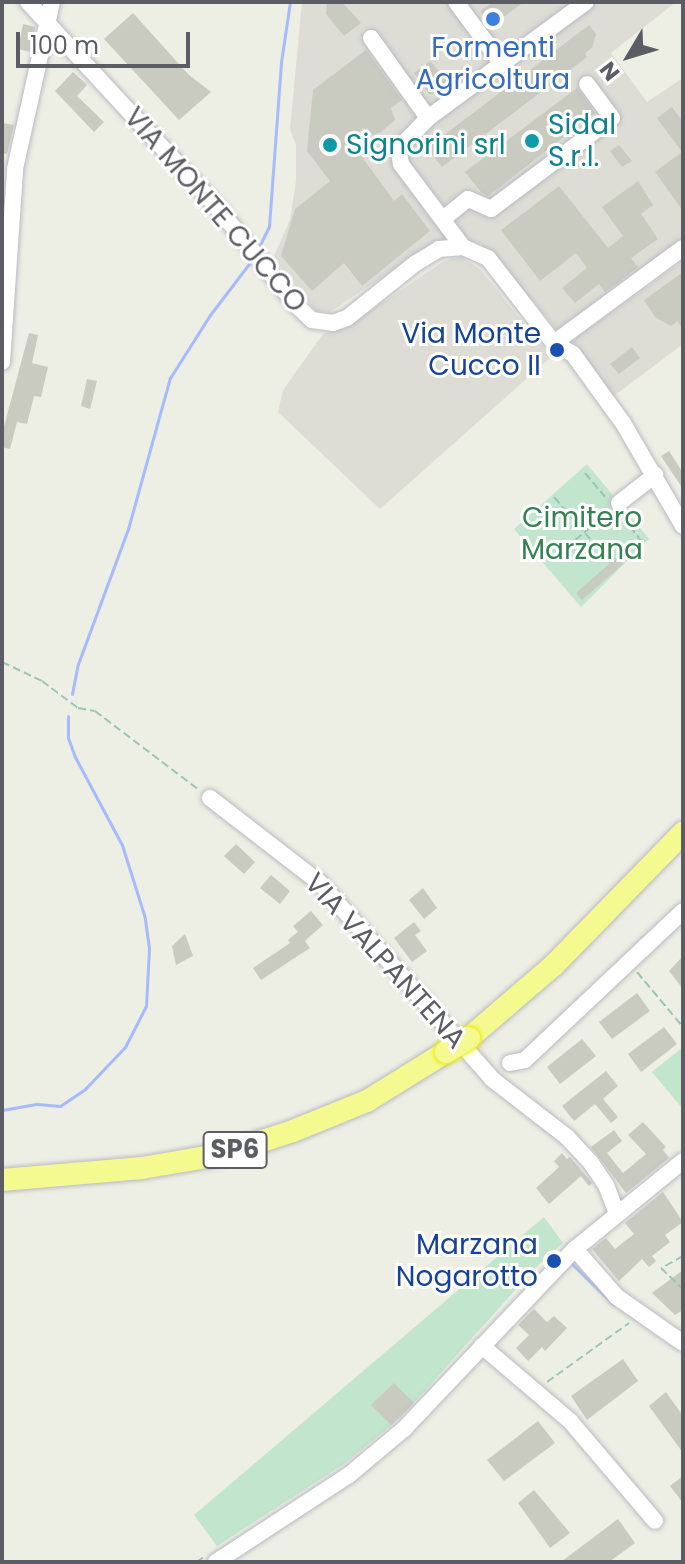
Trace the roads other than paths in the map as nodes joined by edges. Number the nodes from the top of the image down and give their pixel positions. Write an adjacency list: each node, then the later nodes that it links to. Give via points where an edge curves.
1 (28, 2): 5 (street)
2 (52, 2): 5 (street)
3 (456, 2): 7 (street)
4 (586, 2): 7 (street)
5 (45, 23): 11 (street, VIA MONTE CUCCO, via 217,207 312,320 333,323 347,318 431,252); 14 (street, via 15,169)
6 (371, 38): 9 (street)
7 (502, 64): 9 (street)
8 (587, 84): 10 (street, via 612,118 491,209 468,199)
9 (428, 118): 10 (street, via 399,153 401,164)
10 (443, 219): 11 (street)
11 (463, 247): 13 (street, via 492,262)
12 (683, 248): 13 (street)
13 (554, 343): 15 (street, via 573,354)
14 (3, 356)
15 (655, 475): 16 (street); 17 (street)
16 (619, 503)
17 (683, 526)
18 (210, 798): 24 (street, VIA VALPANTENA, via 320,883 492,1079 567,1137 591,1163)
19 (683, 833): 23 (highway, SP6, bridge, via 554,965 469,1038 367,1101 223,1154 142,1168)
20 (683, 911): 21 (street, via 525,1060)
21 (510, 1063)
22 (683, 1161): 24 (street)
23 (2, 1180)
24 (617, 1213): 25 (street)
25 (575, 1249): 26 (street, via 617,1297); 27 (street)
26 (683, 1343)
27 (482, 1346): 28 (street, via 570,1421); 29 (street, via 404,1429 349,1475)
28 (655, 1521)
29 (212, 1558)

